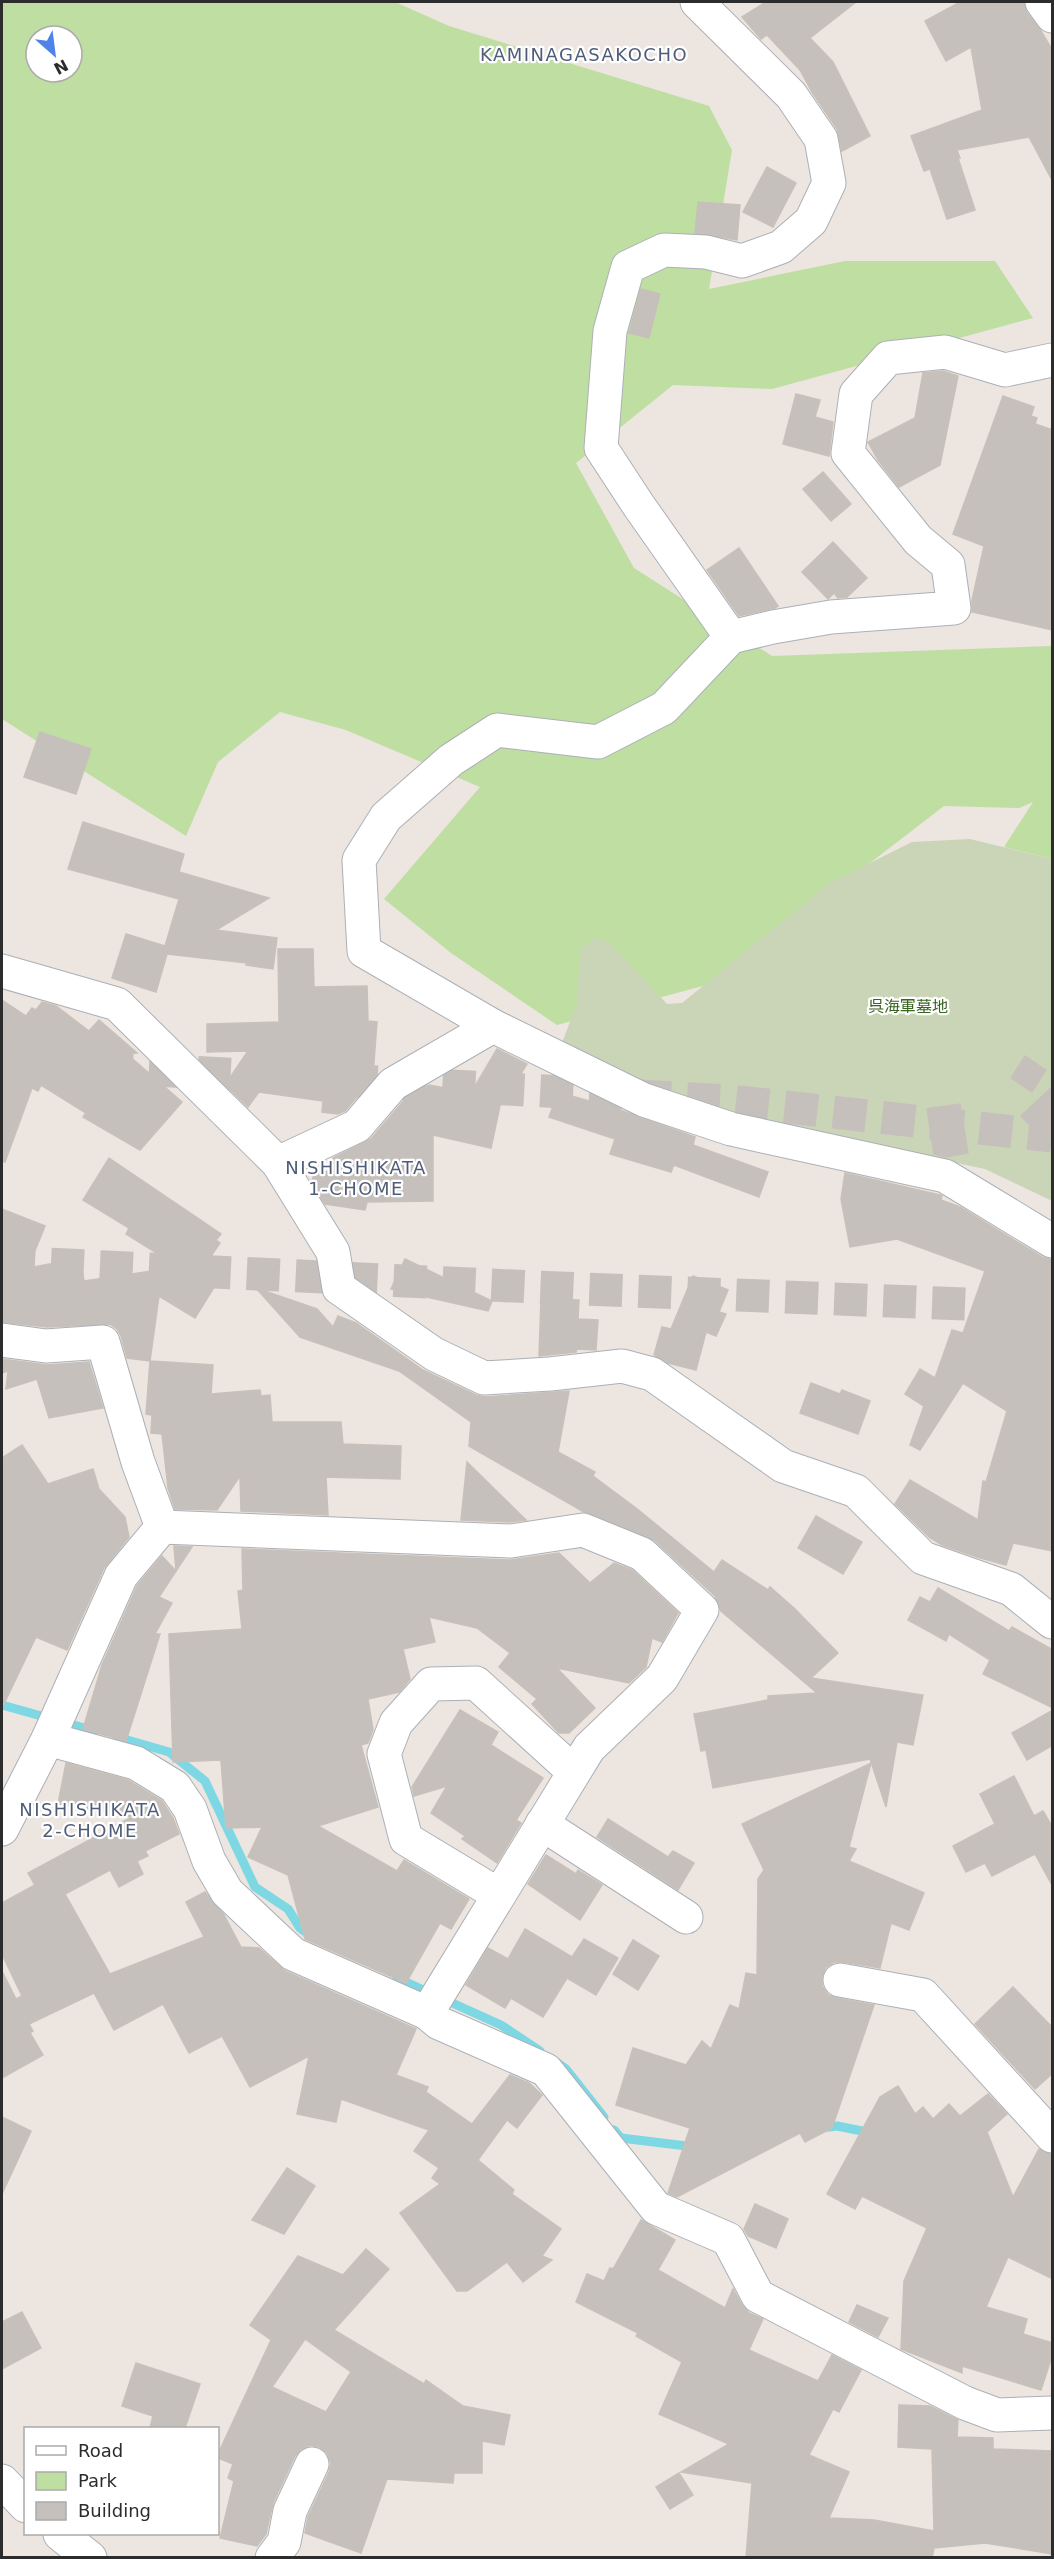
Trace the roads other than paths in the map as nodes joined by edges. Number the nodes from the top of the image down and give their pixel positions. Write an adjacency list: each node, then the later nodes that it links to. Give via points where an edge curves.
1 (697, 2): 5 (street, via 791,95 821,139 829,183 811,221 781,247 742,261 706,252 664,250 628,267 610,331 601,448)
2 (1042, 2): 3 (street)
3 (1053, 16)
4 (1053, 360): 5 (street, via 1005,370 945,352 888,358 856,394 848,453 918,540 948,565 954,608 831,616)
5 (731, 637): 7 (street, via 664,708 598,742 497,730 451,760 386,817 359,860 364,951)
6 (2, 971): 8 (street, via 117,1004)
7 (492, 1026): 8 (street, via 393,1084 357,1126); 9 (street, via 644,1100 731,1129 945,1176)
8 (278, 1163): 12 (street, via 333,1252 339,1288 434,1354 484,1378 622,1366 652,1374 783,1466 856,1491 923,1557 1011,1589)
9 (1053, 1241)
10 (2, 1340): 11 (street, via 46,1346 103,1342 138,1462)
11 (162, 1527): 13 (street, via 121,1576); 14 (street, via 511,1541 583,1530 642,1554 702,1610 662,1678 589,1748)
12 (1053, 1622)
13 (48, 1739): 16 (street); 20 (street, via 136,1763 175,1787 190,1809 209,1861 227,1892 293,1954)
14 (574, 1772): 15 (street); 17 (street, via 476,1683 430,1684 396,1723 384,1754 406,1839)
15 (542, 1824): 17 (street); 18 (street)
16 (2, 1829)
17 (499, 1895): 20 (street)
18 (686, 1917)
19 (840, 1980): 21 (street, via 923,1995)
20 (427, 2013): 22 (street, via 439,2023 546,2070 657,2208 728,2239 758,2296 965,2403 997,2415)
21 (1053, 2136)
22 (1053, 2413)
23 (312, 2464): 28 (street, via 290,2511 284,2542)
24 (2, 2481): 25 (street)
25 (24, 2504)
26 (61, 2535): 27 (street)
27 (90, 2558)
28 (272, 2558)

